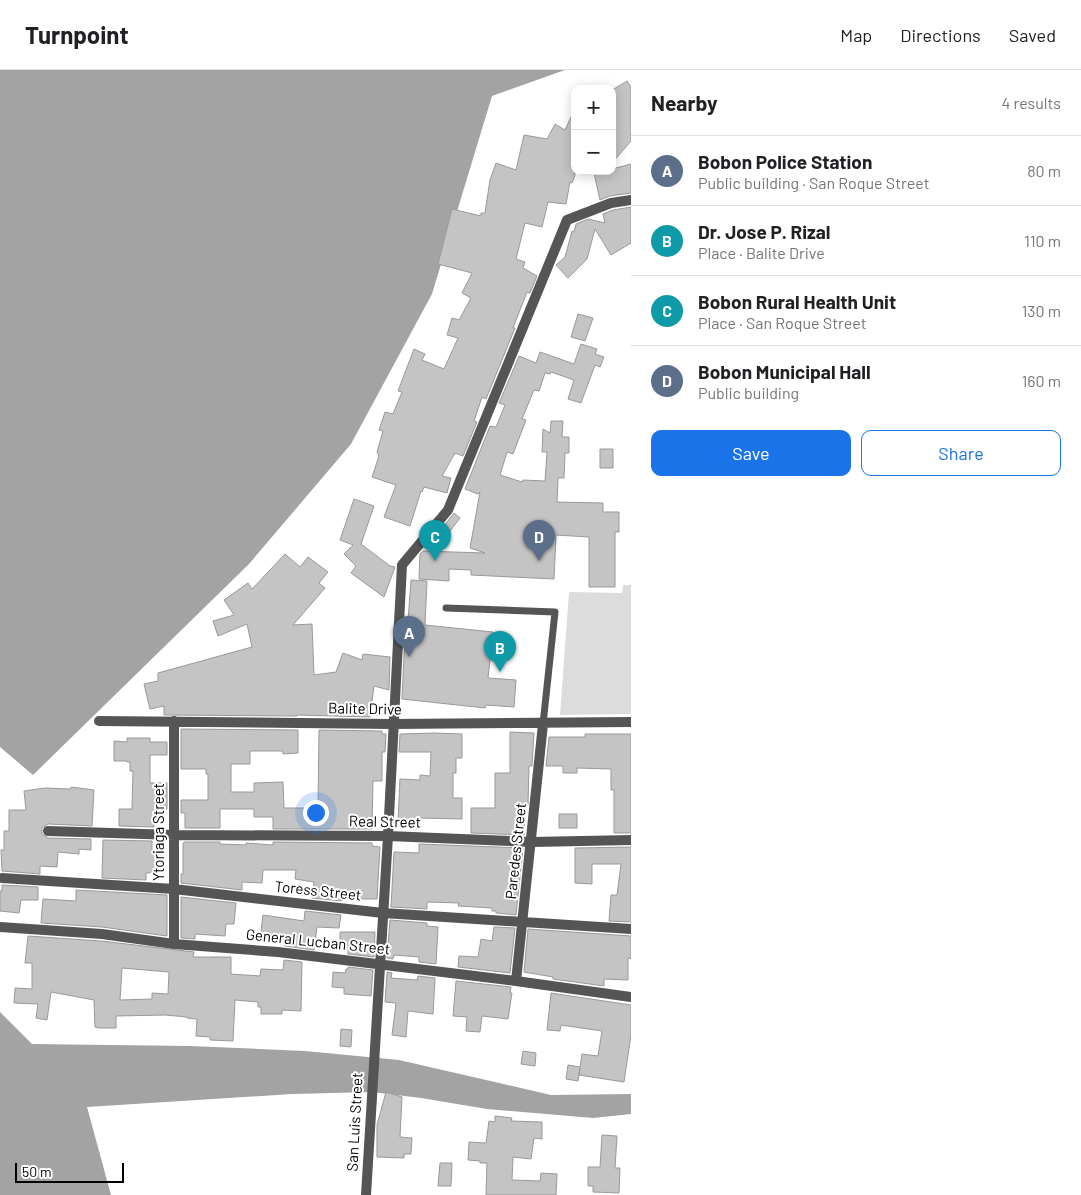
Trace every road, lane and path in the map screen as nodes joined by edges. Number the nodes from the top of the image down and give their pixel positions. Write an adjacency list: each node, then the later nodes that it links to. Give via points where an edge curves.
1 (631, 200): 6 (street, San Luis Street, via 611,203 567,220 448,510 402,564)
2 (446, 608): 7 (lane, via 555,612)
3 (99, 721): 4 (street, Balite Drive)
4 (174, 722): 6 (street, Balite Drive); 9 (street, Ytoriaga Street)
5 (631, 722): 7 (street, Balite Drive)
6 (392, 724): 7 (street, Balite Drive); 10 (street, San Luis Street)
7 (543, 724): 12 (street, Paredes Street)
8 (48, 831): 9 (street, Real Street)
9 (175, 835): 10 (street, Real Street); 14 (street, Ytoriaga Street)
10 (388, 836): 12 (street, Real Street); 15 (street, San Luis Street)
11 (631, 840): 12 (street, Real Street)
12 (532, 842): 16 (street, Paredes Street)
13 (2, 878): 14 (street, Toress Street)
14 (174, 889): 15 (street, Toress Street); 19 (street, Ytoriaga Street)
15 (383, 913): 16 (street, Toress Street); 20 (street, San Luis Street)
16 (524, 922): 18 (street, Toress Street); 21 (street, Paredes Street)
17 (0, 926): 19 (street, General Lucban Street, via 102,934)
18 (631, 928)
19 (174, 944): 20 (street, General Lucban Street)
20 (380, 964): 21 (street, General Lucban Street); 23 (street, San Luis Street)
21 (516, 981): 22 (street, General Lucban Street)
22 (631, 997)
23 (366, 1195)

